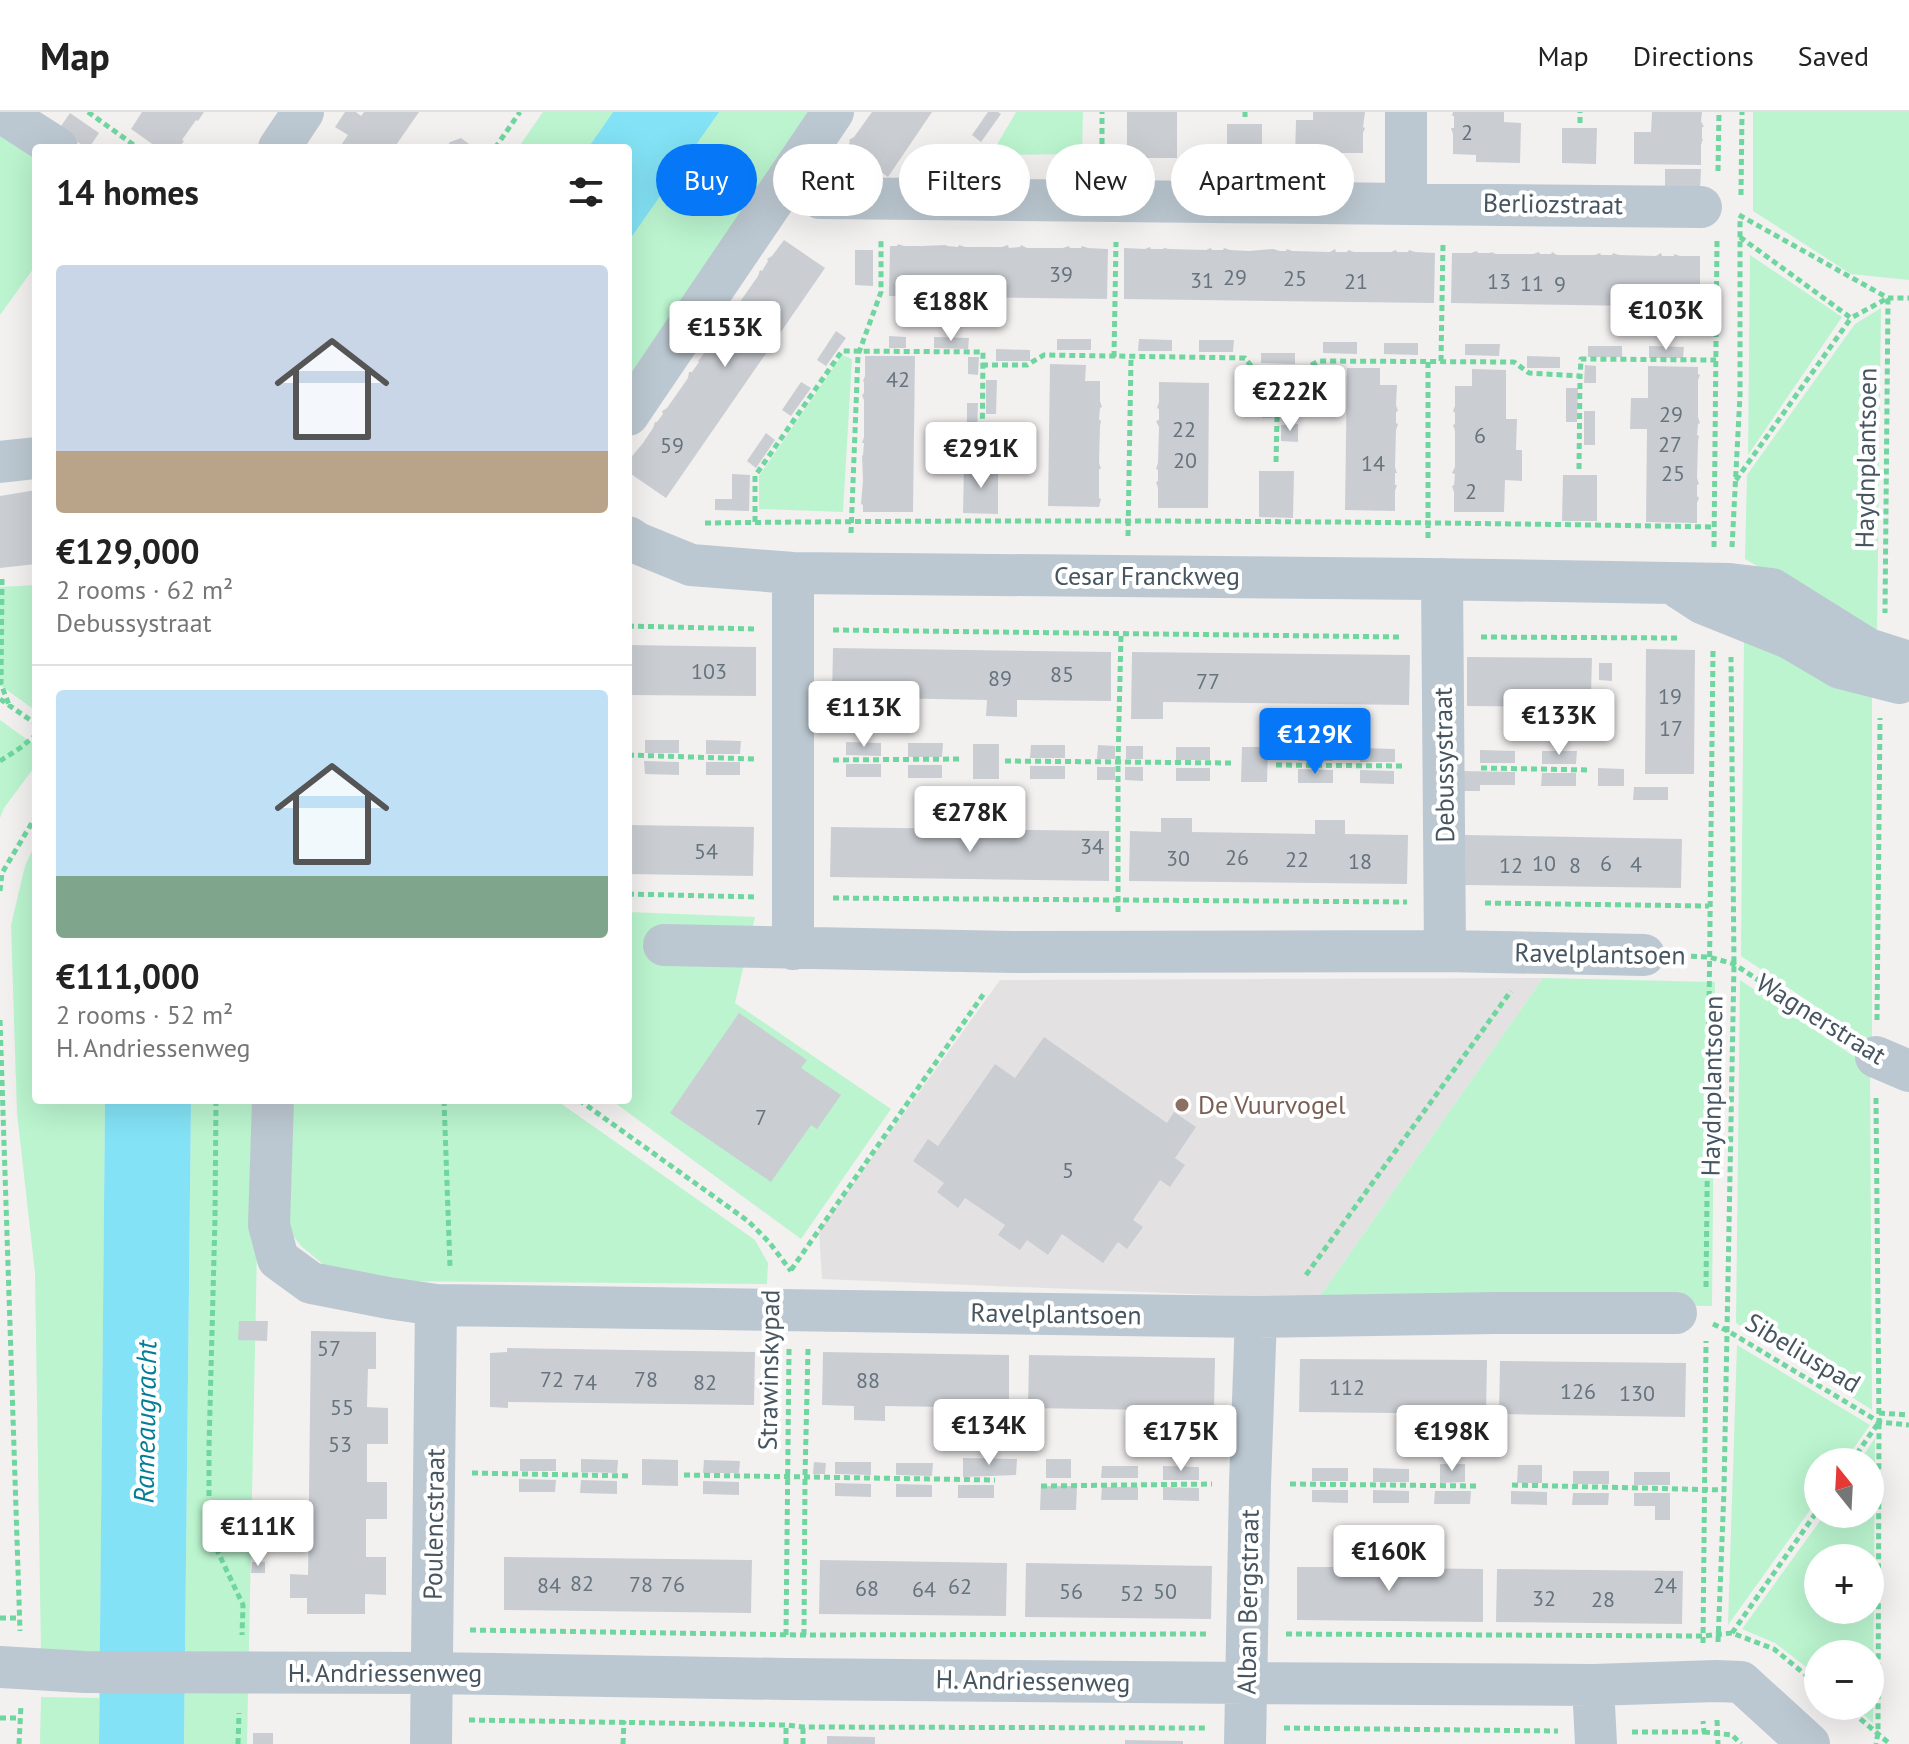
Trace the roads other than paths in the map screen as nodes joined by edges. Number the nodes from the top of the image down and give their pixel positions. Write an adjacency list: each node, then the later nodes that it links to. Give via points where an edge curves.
1 (1, 112): 5 (street)
2 (303, 112): 6 (street)
3 (833, 112): 7 (street)
4 (1406, 112): 10 (street)
5 (51, 144)
6 (282, 144)
7 (811, 144)
8 (883, 199): 10 (street, Berliozstraat)
9 (773, 201): 12 (street)
10 (1425, 202): 11 (street, Berliozstraat)
11 (1723, 211)
12 (632, 409)
13 (32, 458): 14 (street)
14 (0, 462)
15 (632, 540): 16 (street, Cesar Franckweg, via 691,565)
16 (793, 573): 17 (street, Cesar Franckweg); 20 (street)
17 (1435, 579): 18 (street, Cesar Franckweg, via 1671,583 1702,603 1730,599 1840,668); 21 (street, Debussystraat, via 1443,637)
18 (1888, 686)
19 (664, 945): 20 (street, Ravelplantsoen)
20 (793, 949): 21 (street, Ravelplantsoen)
21 (1445, 951): 22 (street, Ravelplantsoen)
22 (1644, 955)
23 (273, 1104): 24 (street, Ravelplantsoen, via 269,1225 278,1259 311,1283)
24 (443, 1304): 26 (street, Ravelplantsoen, via 797,1296); 28 (street, Poulencstraat)
25 (1676, 1313): 26 (street, Ravelplantsoen)
26 (1256, 1317): 29 (street, Alban Bergstraat)
27 (11, 1667): 28 (street, H. Andriessenweg)
28 (431, 1673): 29 (street, H. Andriessenweg); 31 (street, Poulencstraat)
29 (1246, 1683): 30 (street, H. Andriessenweg); 32 (street, Alban Bergstraat)
30 (1593, 1685): 33 (street); 34 (street, H. Andriessenweg, via 1741,1682)
31 (431, 1744)
32 (1245, 1744)
33 (1596, 1744)
34 (1809, 1744)

